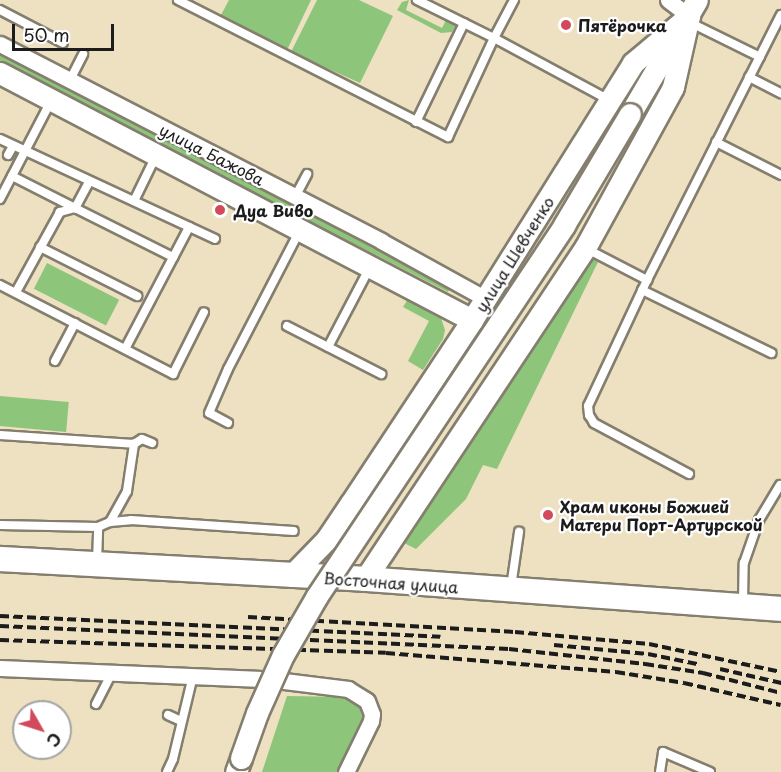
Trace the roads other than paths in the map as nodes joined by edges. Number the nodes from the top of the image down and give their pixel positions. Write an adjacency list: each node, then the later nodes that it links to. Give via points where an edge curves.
1 (178, 0): 20 (lane)
2 (417, 0): 8 (lane)
3 (514, 0): 9 (lane)
4 (668, 0): 6 (street)
5 (0, 10): 10 (lane)
6 (691, 12): 13 (lane); 19 (main road, улица Шевченко, via 633,63); 39 (main road, via 673,87); 83 (main road, bridge, via 564,225 316,596 283,655)
7 (781, 15): 13 (lane)
8 (464, 22): 9 (lane); 20 (lane)
9 (494, 38): 19 (lane); 20 (lane, via 448,138)
10 (63, 42)
11 (0, 44): 16 (street, улица Бажова)
12 (84, 54): 16 (lane)
13 (760, 57): 15 (lane)
14 (0, 73): 18 (main road, улица Бажова)
15 (749, 77): 17 (lane); 22 (lane)
16 (70, 80): 31 (street, улица Бажова)
17 (781, 93)
18 (52, 99): 24 (lane); 25 (main road, улица Бажова)
19 (610, 101): 47 (main road, улица Шевченко)
20 (416, 122)
21 (0, 139): 23 (lane)
22 (716, 142): 28 (lane); 42 (lane)
23 (13, 146): 24 (lane); 26 (lane)
24 (24, 152): 29 (lane); 30 (lane)
25 (157, 154): 33 (lane); 36 (main road, улица Бажова)
26 (8, 155)
27 (307, 174): 31 (lane)
28 (781, 175)
29 (12, 176): 32 (lane); 34 (lane)
30 (89, 182): 33 (lane); 34 (lane)
31 (295, 197): 47 (street, улица Бажова)
32 (0, 199)
33 (134, 201): 35 (lane)
34 (75, 208): 38 (lane, via 60,212); 40 (lane)
35 (189, 227): 37 (lane); 40 (lane)
36 (301, 228): 41 (main road, улица Бажова); 57 (lane, via 209,413)
37 (215, 239)
38 (40, 247): 45 (lane); 46 (lane)
39 (585, 248): 42 (lane); 66 (main road)
40 (173, 257): 53 (lane)
41 (371, 265): 49 (main road, улица Бажова); 52 (lane)
42 (647, 280): 44 (lane)
43 (0, 285): 45 (lane)
44 (642, 290): 54 (lane); 61 (lane, via 588,406 589,415 594,423)
45 (16, 292): 50 (lane)
46 (137, 296)
47 (486, 299): 49 (main road, улица Шевченко)
48 (204, 312): 53 (lane, via 173,374)
49 (472, 320): 63 (main road, улица Шевченко)
50 (75, 323): 53 (lane); 55 (lane)
51 (287, 326): 52 (lane)
52 (328, 347): 56 (lane)
53 (125, 349)
54 (771, 353)
55 (55, 361)
56 (381, 374)
57 (228, 423)
58 (0, 435): 60 (lane)
59 (152, 443): 60 (lane, via 142,440)
60 (134, 444): 64 (lane, via 127,491)
61 (689, 474)
62 (780, 484): 75 (lane, via 759,520 744,563)
63 (351, 503): 66 (main road, via 352,519 365,533 384,539); 72 (main road, улица Шевченко, via 326,540)
64 (110, 522): 67 (lane); 68 (lane, via 131,520)
65 (0, 525): 67 (lane)
66 (401, 526): 73 (main road)
67 (98, 527): 71 (lane)
68 (294, 531)
69 (519, 532): 74 (lane)
70 (0, 560): 71 (main road, Восточная улица)
71 (97, 564): 72 (main road, Восточная улица)
72 (291, 576): 73 (main road, Восточная улица)
73 (365, 579): 74 (main road, Восточная улица)
74 (511, 590): 75 (main road, Восточная улица)
75 (743, 607): 76 (main road, Восточная улица)
76 (781, 609)
77 (1, 669): 78 (street)
78 (112, 673): 79 (street); 80 (lane)
79 (193, 676): 82 (lane); 85 (street, via 340,687 362,696 370,707 371,721)
80 (96, 704)
81 (168, 715): 82 (lane)
82 (181, 721): 84 (lane)
83 (239, 765)
84 (167, 772)
85 (346, 772)
86 (660, 772): 87 (lane, via 663,752)
87 (710, 772)

